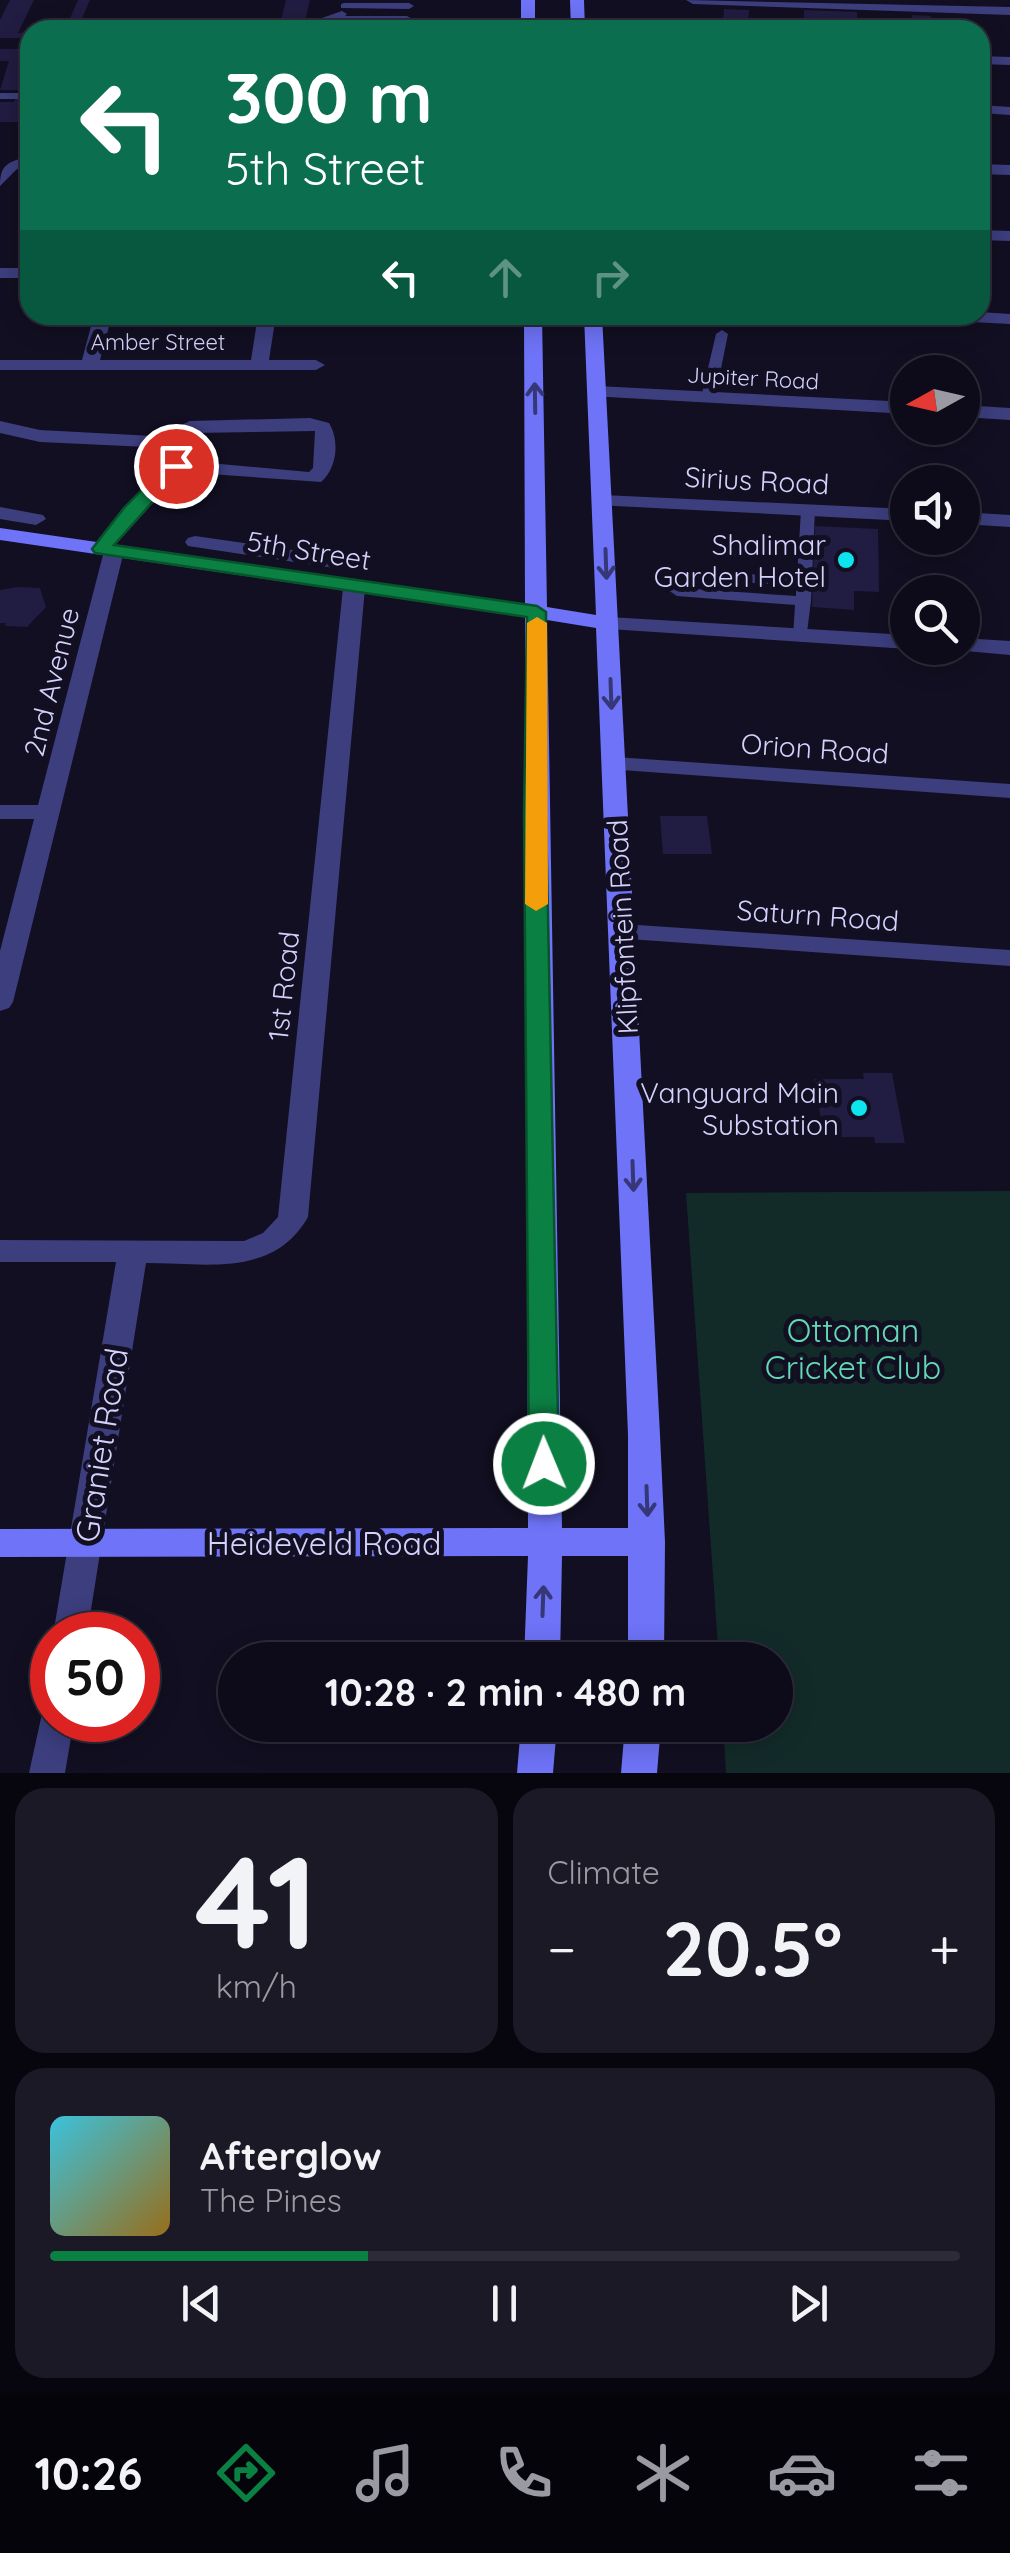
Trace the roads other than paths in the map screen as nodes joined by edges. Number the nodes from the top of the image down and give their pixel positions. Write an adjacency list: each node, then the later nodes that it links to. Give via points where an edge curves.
1 (693, 0): 2 (street)
2 (806, 2): 4 (street)
3 (409, 3): 6 (lane)
4 (964, 5): 5 (street)
5 (1010, 11)
6 (342, 14): 7 (lane)
7 (377, 20)
8 (20, 164): 9 (street)
9 (0, 181)
10 (101, 325): 15 (street)
11 (265, 325): 16 (street)
12 (532, 325): 43 (main road, one-way to 12)
13 (593, 325): 19 (main road, Klipfontein Road)
14 (722, 334): 20 (lane)
15 (90, 364): 16 (street, Amber Street); 17 (street, Amber Street)
16 (259, 364): 18 (street, Amber Street)
17 (0, 365)
18 (316, 365)
19 (597, 392): 20 (street, Jupiter Road); 27 (main road, Klipfontein Road)
20 (708, 398): 21 (street, Jupiter Road)
21 (890, 407)
22 (980, 412): 23 (street)
23 (1010, 414)
24 (0, 426): 25 (street, via 40,436)
25 (179, 443): 26 (street); 26 (street, via 182,432 202,424 310,424 326,434 323,470 314,478)
26 (176, 466): 36 (street, via 130,512)
27 (603, 500): 28 (street, Sirius Road); 44 (main road, Klipfontein Road, one-way to 44)
28 (808, 510): 30 (street, Sirius Road); 40 (lane)
29 (0, 513): 31 (street)
30 (890, 514)
31 (36, 519)
32 (980, 519): 33 (street)
33 (1010, 521)
34 (0, 534): 36 (main road, 5th Street)
35 (195, 542): 37 (street)
36 (108, 550): 39 (main road, 5th Street); 52 (street, 2nd Avenue)
37 (256, 551): 38 (street); 39 (street)
38 (341, 564)
39 (240, 570): 41 (main road, 5th Street)
40 (805, 582): 42 (lane); 42 (lane, via 672,578 678,592)
41 (354, 588): 43 (main road, 5th Street); 57 (street, 1st Road, via 293,1217 274,1242 244,1252)
42 (804, 601): 45 (lane)
43 (537, 612): 44 (main road, 5th Street); 58 (main road)
44 (608, 623): 45 (street); 49 (main road, Klipfontein Road, one-way to 49)
45 (801, 637): 46 (street)
46 (890, 641)
47 (980, 647): 48 (street)
48 (1010, 648)
49 (615, 764): 50 (street, Orion Road); 53 (main road, Klipfontein Road)
50 (1010, 791)
51 (0, 812): 52 (street)
52 (50, 812): 55 (street, 2nd Avenue)
53 (623, 932): 54 (street, Saturn Road); 59 (main road, Klipfontein Road, one-way to 59)
54 (1010, 958)
55 (0, 1002)
56 (0, 1252): 57 (street, 1st Road)
57 (132, 1254): 61 (street, Graniet Road)
58 (545, 1542): 59 (main road, Heideveld Road); 61 (main road, Heideveld Road); 63 (main road, one-way to 58)
59 (648, 1542): 64 (main road, Klipfontein Road)
60 (0, 1543): 61 (main road, Heideveld Road)
61 (86, 1544): 62 (street, Graniet Road)
62 (74, 1612)
63 (542, 1642)
64 (646, 1642)
65 (52, 1742): 67 (street)
66 (538, 1742): 68 (main road)
67 (47, 1773)
68 (536, 1773)

